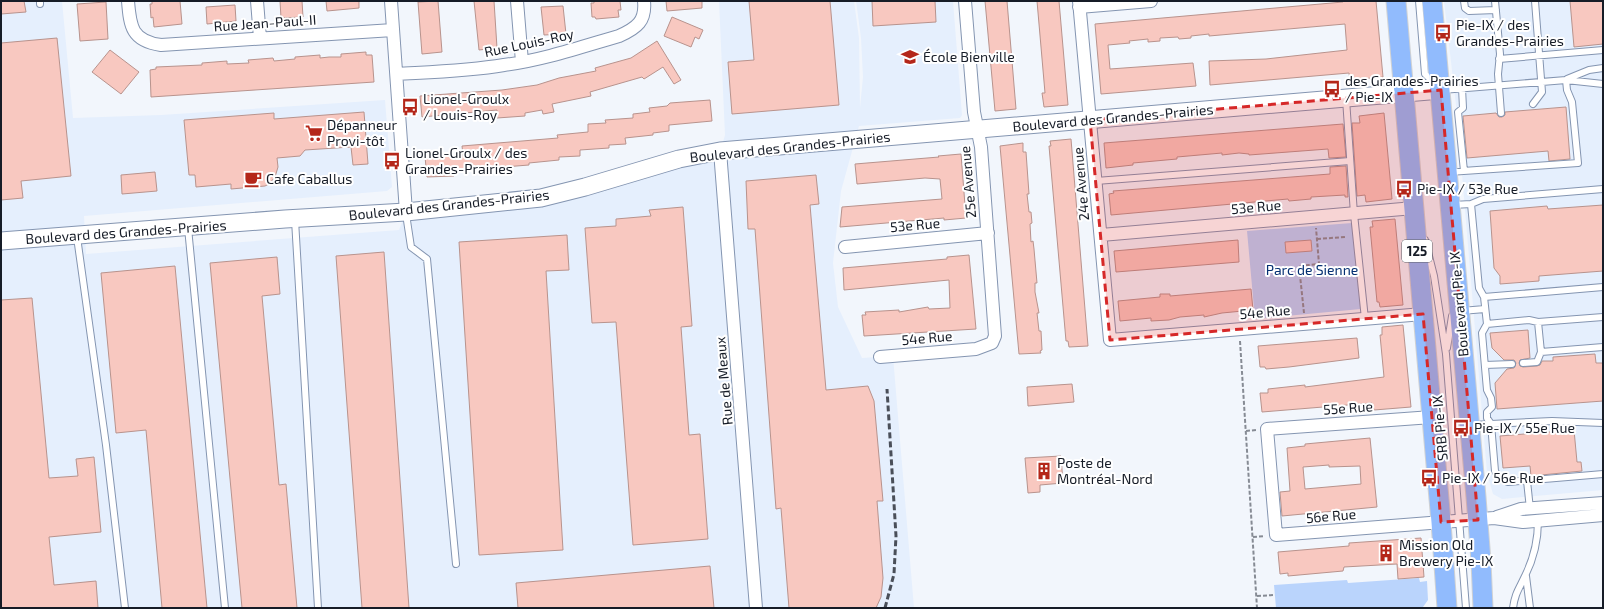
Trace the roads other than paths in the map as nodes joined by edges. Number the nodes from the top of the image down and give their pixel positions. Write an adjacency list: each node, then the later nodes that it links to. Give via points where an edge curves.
1 (128, 1): 17 (street, Rue Jean-Paul-II, via 132,26 140,39 148,43)
2 (257, 1): 17 (street)
3 (391, 1): 16 (street)
4 (517, 1): 21 (street)
5 (644, 1): 21 (street, Rue Louis-Roy, via 645,9 639,24 630,31)
6 (965, 1): 35 (street, 25e Avenue)
7 (1151, 1): 14 (street)
8 (1396, 1): 30 (main road, 125)
9 (1419, 1): 29 (lane, via 1425,74)
10 (1432, 1): 29 (main road, Boulevard Pie-IX)
11 (1464, 1): 15 (lane, via 1465,8 1469,11)
12 (1495, 1): 15 (lane)
13 (1535, 1): 19 (lane)
14 (1079, 4): 34 (street, 24e Avenue)
15 (1496, 10): 20 (lane)
16 (393, 30): 17 (street, Rue Jean-Paul-II); 23 (street)
17 (260, 38)
18 (1603, 50): 19 (lane)
19 (1540, 56): 20 (lane); 25 (lane)
20 (1499, 59): 27 (lane)
21 (522, 62): 23 (street, Rue Louis-Roy, via 484,68)
22 (1603, 68): 24 (lane, via 1589,70)
23 (397, 74): 45 (street)
24 (1566, 80): 25 (lane); 26 (lane); 38 (lane, via 1572,102 1578,163)
25 (1542, 82): 27 (lane); 32 (lane, via 1542,92)
26 (1603, 84)
27 (1498, 85): 28 (lane); 33 (lane)
28 (1462, 88): 29 (lane); 38 (lane, via 1463,108 1458,112)
29 (1441, 90): 30 (main road, Boulevard des Grandes-Prairies); 38 (main road, Boulevard Pie-IX)
30 (1404, 93): 31 (main road, Boulevard des Grandes-Prairies); 40 (main road, 125)
31 (1346, 98): 34 (main road, Boulevard des Grandes-Prairies); 37 (lane)
32 (1533, 104)
33 (1501, 113)
34 (1090, 120): 35 (main road, Boulevard des Grandes-Prairies); 39 (street, 24e Avenue)
35 (977, 130): 36 (main road, Boulevard des Grandes-Prairies); 49 (street, 25e Avenue, via 981,147)
36 (720, 152): 45 (main road, Boulevard des Grandes-Prairies, via 679,159 585,188 541,198); 92 (street, Rue de Meaux)
37 (1350, 161): 39 (lane); 46 (lane)
38 (1456, 172): 43 (main road, Boulevard Pie-IX)
39 (1096, 181): 50 (street, 24e Avenue)
40 (1412, 188): 44 (main road, 125); 68 (lane, SRB Pie-IX, via 1434,276)
41 (1603, 189): 42 (lane, via 1484,199)
42 (1472, 204): 43 (lane); 56 (lane, via 1479,288)
43 (1451, 206): 54 (main road, Boulevard Pie-IX)
44 (1414, 208): 46 (street, 53e Rue); 59 (main road, 125)
45 (406, 212): 47 (main road, Boulevard des Grandes-Prairies); 86 (lane, via 411,247 427,260)
46 (1354, 214): 50 (street, 53e Rue); 61 (lane)
47 (295, 219): 48 (main road, Boulevard des Grandes-Prairies); 91 (lane)
48 (188, 227): 51 (main road, Boulevard des Grandes-Prairies); 90 (lane)
49 (988, 233): 53 (street, 53e Rue); 66 (street, 25e Avenue, via 995,336 992,343)
50 (1101, 235): 64 (street, 24e Avenue)
51 (76, 236): 52 (main road, Boulevard des Grandes-Prairies); 89 (lane, via 106,445)
52 (1, 241)
53 (845, 247)
54 (1457, 284): 58 (main road, Boulevard Pie-IX); 68 (lane, SRB Pie-IX)
55 (1603, 287): 56 (lane)
56 (1484, 297): 57 (lane)
57 (1485, 309): 58 (lane); 63 (lane)
58 (1460, 311): 76 (main road, Boulevard Pie-IX)
59 (1423, 314): 61 (street, 54e Rue); 73 (main road, 125)
60 (1603, 317): 62 (lane)
61 (1365, 319): 64 (street, 54e Rue)
62 (1538, 322): 63 (lane, via 1529,320); 67 (lane)
63 (1486, 324): 72 (lane, via 1482,333)
64 (1110, 340)
65 (1603, 347): 67 (lane)
66 (976, 349): 69 (street, 54e Rue)
67 (1541, 352): 70 (lane, via 1537,362)
68 (1446, 354): 83 (lane, SRB Pie-IX)
69 (880, 357)
70 (1524, 363)
71 (1512, 364): 72 (lane)
72 (1485, 365): 75 (lane, via 1487,390 1492,407 1487,412)
73 (1432, 417): 77 (street, 55e Rue); 85 (main road, 125)
74 (1603, 423): 75 (lane, via 1552,421)
75 (1491, 424): 76 (lane); 79 (lane, via 1498,476 1508,482)
76 (1470, 426): 83 (main road, Boulevard Pie-IX)
77 (1267, 429): 85 (street, 56e Rue, via 1276,535)
78 (1603, 474): 79 (lane)
79 (1527, 481): 81 (lane)
80 (1603, 503): 81 (street, 56e Rue)
81 (1530, 509): 83 (street, 56e Rue, via 1520,509)
82 (1603, 515): 84 (street, 56e Rue)
83 (1477, 520): 84 (street, 56e Rue); 85 (street, 56e Rue); 87 (lane, SRB Pie-IX); 96 (main road, Boulevard Pie-IX)
84 (1538, 521): 88 (lane, via 1537,543)
85 (1441, 522): 93 (main road, 125)
86 (456, 564)
87 (1464, 571): 94 (lane, SRB Pie-IX); 95 (lane, SRB Pie-IX)
88 (1526, 576): 97 (lane, via 1515,595); 98 (lane)
89 (125, 608)
90 (225, 608)
91 (318, 608)
92 (756, 608)
93 (1447, 608)
94 (1463, 608)
95 (1466, 608)
96 (1483, 608)
97 (1513, 608)
98 (1530, 608)

